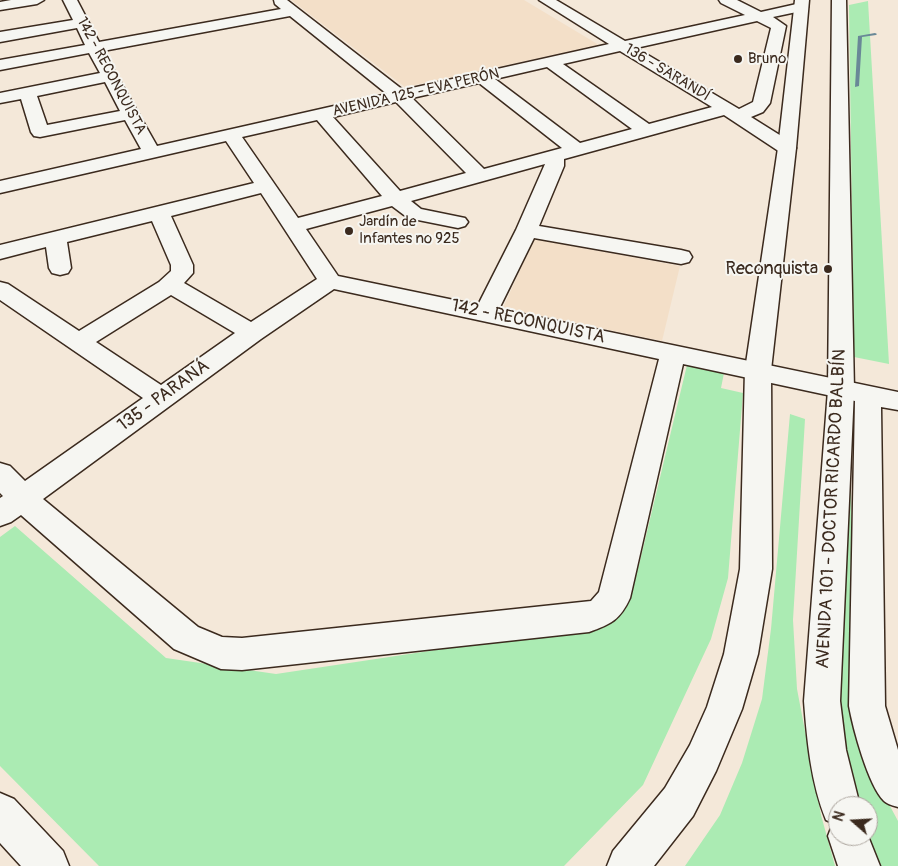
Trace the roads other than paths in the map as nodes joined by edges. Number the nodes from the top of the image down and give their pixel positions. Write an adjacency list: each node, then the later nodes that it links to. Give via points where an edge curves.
1 (38, 0): 7 (street)
2 (70, 0): 10 (street, 142 - RECONQUISTA)
3 (279, 0): 8 (street)
4 (546, 0): 12 (street, 136 - SARANDÍ)
5 (726, 0): 9 (street)
6 (819, 2): 9 (street, AVENIDA 125 - EVA PERÓN); 26 (street); 50 (street, AVENIDA 101 - DOCTOR RICARDO BALBÍN)
7 (0, 6)
8 (293, 11): 13 (street); 19 (street)
9 (758, 16): 12 (street, AVENIDA 125 - EVA PERÓN); 21 (street, via 779,26 761,103 757,108)
10 (83, 23): 11 (street); 13 (street, 142 - RECONQUISTA)
11 (1, 35)
12 (622, 47): 14 (street, AVENIDA 125 - EVA PERÓN); 21 (street, 136 - SARANDÍ)
13 (94, 48): 15 (street); 16 (street, 142 - RECONQUISTA)
14 (550, 62): 17 (street, AVENIDA 125 - EVA PERÓN); 24 (street)
15 (0, 64)
16 (110, 76): 18 (street); 22 (street, 142 - RECONQUISTA)
17 (483, 78): 19 (street, AVENIDA 125 - EVA PERÓN); 27 (street)
18 (28, 92): 20 (street); 22 (street, via 40,132)
19 (401, 97): 23 (street, AVENIDA 125 - EVA PERÓN); 30 (street)
20 (0, 98)
21 (732, 112): 24 (street); 26 (street, 136 - SARANDÍ)
22 (130, 114): 28 (street, 142 - RECONQUISTA)
23 (322, 115): 25 (street, AVENIDA 125 - EVA PERÓN); 33 (street)
24 (645, 130): 27 (street)
25 (231, 135): 28 (street, AVENIDA 125 - EVA PERÓN); 31 (street)
26 (787, 148): 49 (street)
27 (576, 149): 29 (street)
28 (152, 152): 32 (street, AVENIDA 125 - EVA PERÓN)
29 (552, 156): 30 (street); 37 (street, via 554,166)
30 (480, 176): 33 (street)
31 (267, 186): 34 (street); 36 (street)
32 (0, 188)
33 (396, 199): 35 (street, via 415,214); 36 (street)
34 (160, 212): 38 (street); 43 (street, via 182,265 182,273)
35 (458, 222)
36 (294, 226): 42 (street)
37 (527, 230): 40 (street); 45 (street)
38 (55, 237): 39 (street); 41 (street)
39 (0, 252)
40 (681, 258)
41 (60, 268)
42 (330, 281): 45 (street, 142 - RECONQUISTA); 46 (street, 135 - PARANÁ)
43 (167, 287): 46 (street, via 174,287); 47 (street)
44 (0, 289): 47 (street)
45 (486, 312): 48 (street, 142 - RECONQUISTA)
46 (252, 333): 51 (street, 135 - PARANÁ)
47 (78, 342): 51 (street)
48 (673, 352): 49 (street, 142 - RECONQUISTA); 53 (street, via 614,598 603,611 589,617 242,654 221,653 186,638)
49 (758, 370): 50 (street, 142 - RECONQUISTA); 59 (street, via 756,569 741,654 724,709 703,758 679,802)
50 (869, 396): 54 (street, via 867,706 875,744); 55 (street, AVENIDA 101 - DOCTOR RICARDO BALBÍN, via 824,644 822,701 827,750)
51 (162, 398): 53 (street, 135 - PARANÁ)
52 (0, 474): 53 (street)
53 (11, 506)
54 (898, 788)
55 (838, 796)
56 (0, 812): 58 (street)
57 (852, 846): 60 (street)
58 (48, 866)
59 (628, 866)
60 (859, 866)

